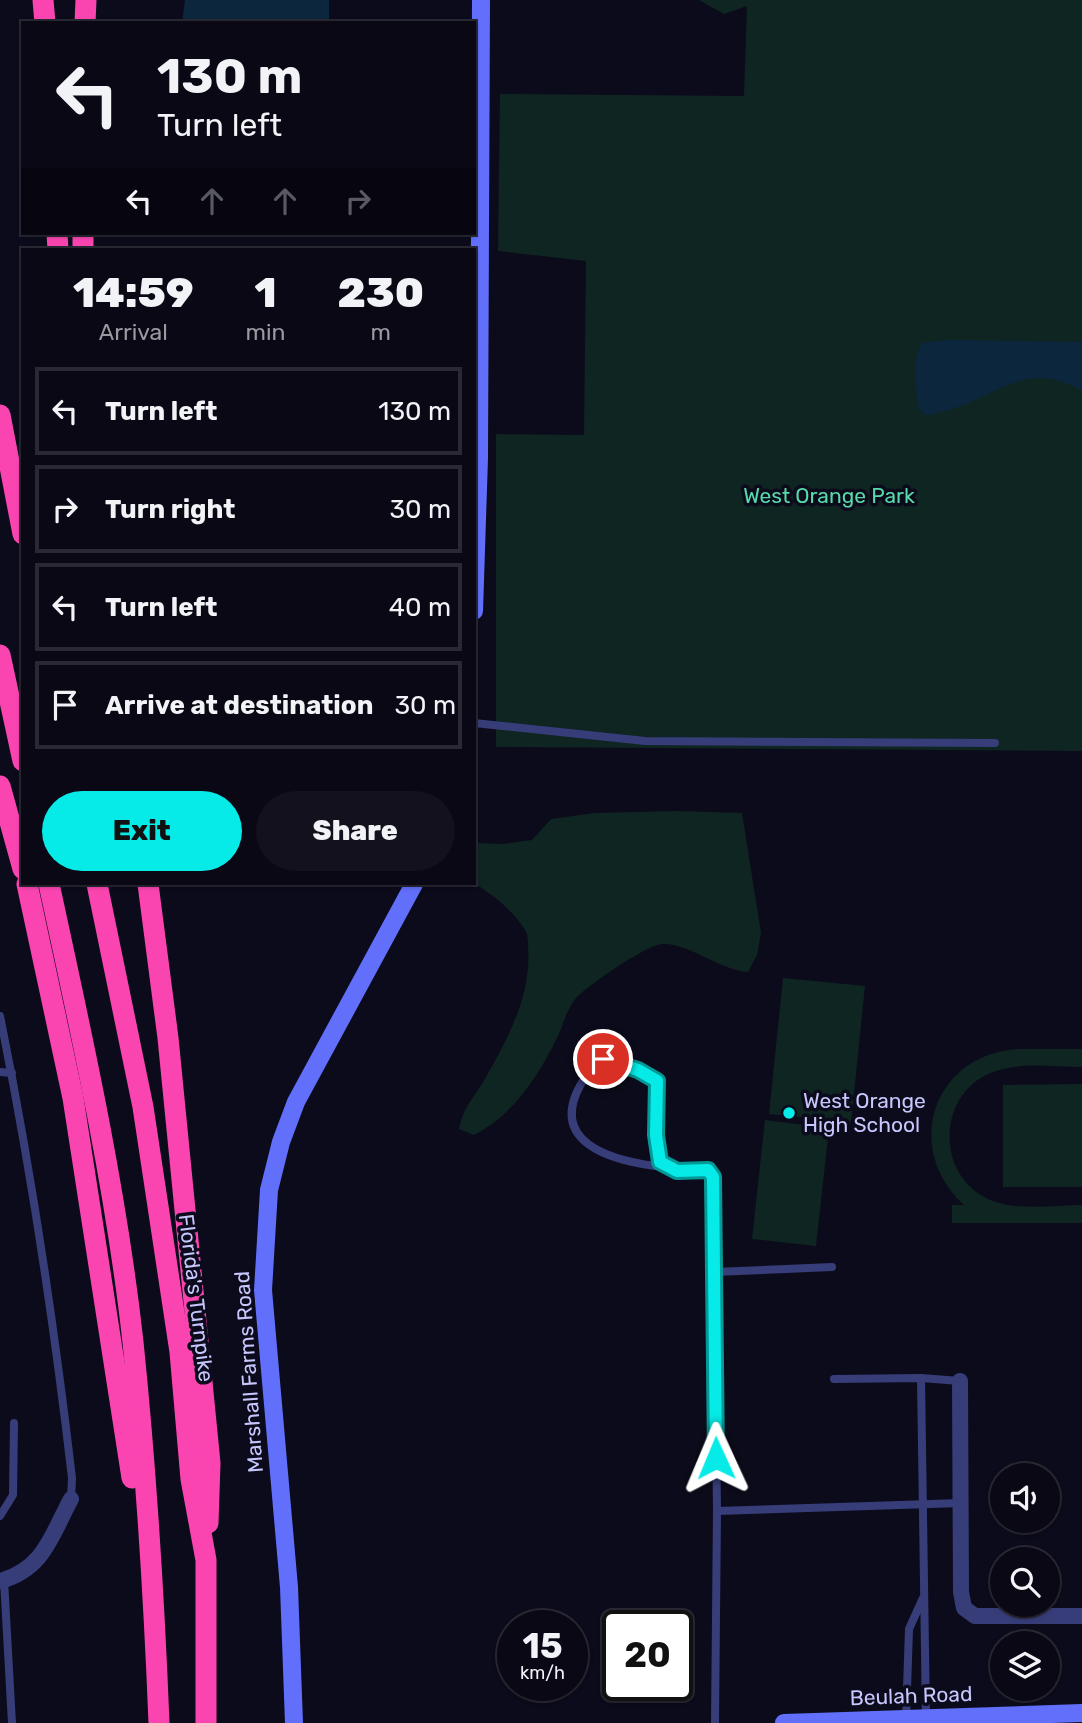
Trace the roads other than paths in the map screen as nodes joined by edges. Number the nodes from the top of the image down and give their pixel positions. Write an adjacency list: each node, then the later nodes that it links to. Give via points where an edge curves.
1 (43, 0): 4 (highway)
2 (86, 0): 5 (highway)
3 (481, 0): 8 (street)
4 (45, 21)
5 (85, 21)
6 (0, 415): 7 (highway)
7 (21, 524)
8 (476, 550)
9 (0, 656): 12 (highway)
10 (476, 723): 11 (lane, via 645,741)
11 (995, 743)
12 (21, 752)
13 (0, 786): 14 (highway)
14 (21, 862)
15 (27, 885): 37 (highway, via 73,1098 126,1446)
16 (49, 885): 37 (highway, via 95,1097 133,1341)
17 (97, 885): 35 (highway, Florida's Turnpike, via 143,1107 180,1352 191,1479)
18 (148, 885): 35 (highway, via 210,1463)
19 (413, 885): 47 (street, Marshall Farms Road, via 296,1102 269,1190 263,1290 289,1587)
20 (0, 1016): 22 (lane)
21 (0, 1072): 22 (lane)
22 (12, 1073): 30 (lane, via 50,1313)
23 (660, 1162): 23 (lane, via 657,1081 603,1059 581,1084 572,1110 575,1131 582,1142 629,1162 654,1166); 25 (lane, via 677,1171 708,1170 713,1177)
24 (832, 1267): 25 (lane)
25 (714, 1272): 33 (lane)
26 (921, 1378): 27 (lane); 28 (lane); 31 (lane)
27 (834, 1380)
28 (960, 1381): 32 (street)
29 (14, 1423): 34 (lane, via 13,1495)
30 (71, 1499): 36 (street, via 37,1561 26,1571)
31 (923, 1503): 32 (lane); 33 (lane); 38 (lane)
32 (961, 1503): 39 (street, via 961,1592 967,1613)
33 (717, 1511): 48 (lane)
34 (0, 1516)
35 (206, 1560): 46 (highway, Florida's Turnpike)
36 (2, 1580): 40 (lane)
37 (154, 1593): 45 (highway)
38 (924, 1595): 42 (lane); 43 (lane, via 909,1629)
39 (1082, 1616)
40 (3, 1631): 44 (lane)
41 (1082, 1713): 42 (street, Beulah Road)
42 (926, 1718): 43 (street, Beulah Road)
43 (906, 1719): 49 (street, Beulah Road)
44 (12, 1723)
45 (159, 1723)
46 (206, 1723)
47 (294, 1723)
48 (715, 1723)
49 (784, 1723)

